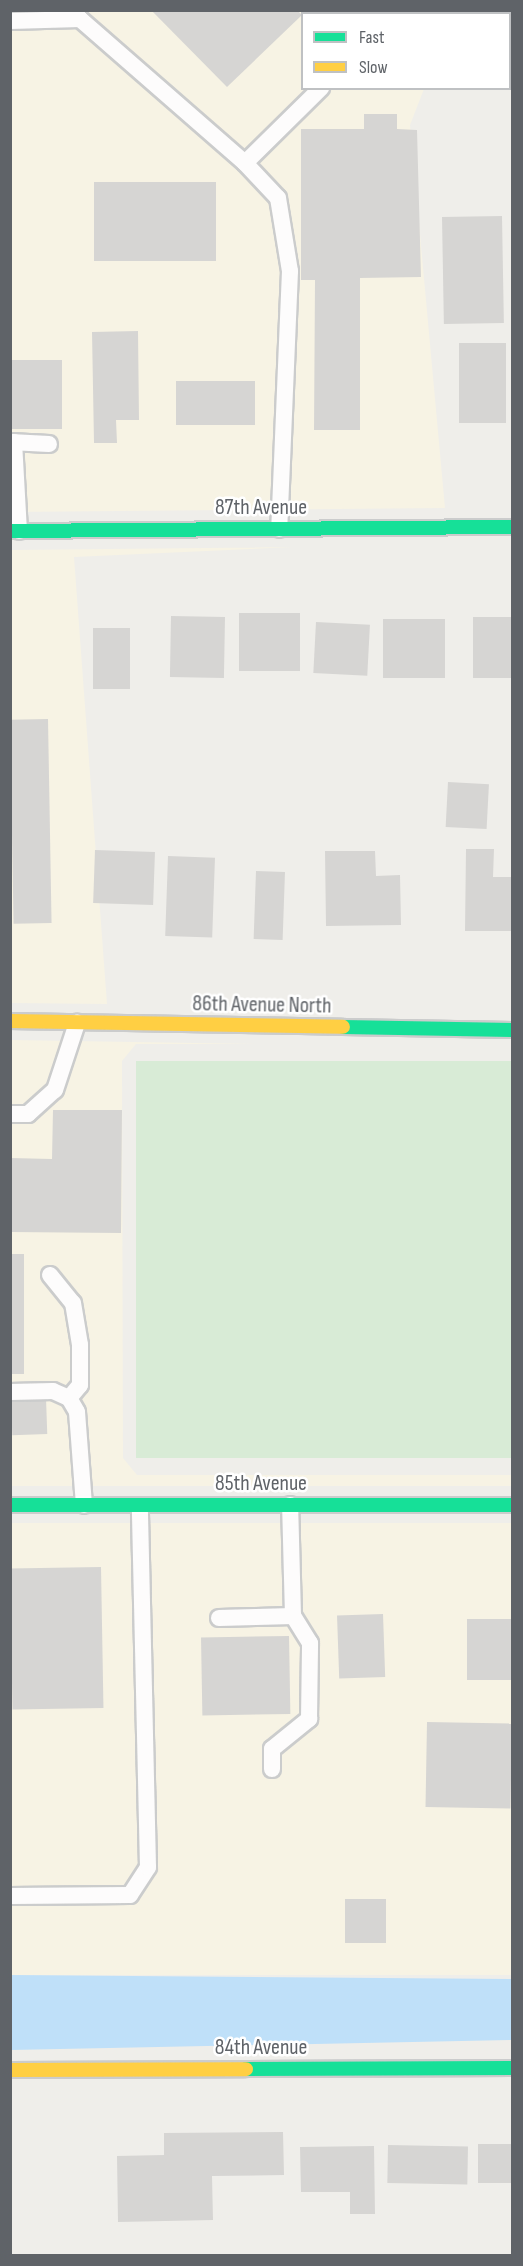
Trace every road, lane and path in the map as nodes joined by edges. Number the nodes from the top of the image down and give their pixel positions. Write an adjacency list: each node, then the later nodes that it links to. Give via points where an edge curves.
1 (76, 15): 2 (lane); 4 (lane)
2 (10, 21)
3 (319, 90): 4 (lane)
4 (245, 163): 8 (lane, via 278,198 290,271)
5 (12, 442): 6 (lane); 9 (lane)
6 (49, 444)
7 (513, 526): 8 (street, 87th Avenue)
8 (279, 529): 9 (street, 87th Avenue)
9 (15, 531)
10 (10, 1021): 11 (street, 86th Avenue North)
11 (77, 1023): 12 (street, 86th Avenue North); 13 (lane, via 55,1090 28,1114)
12 (513, 1030)
13 (10, 1114)
14 (50, 1275): 16 (lane, via 74,1303 80,1384)
15 (10, 1392): 16 (lane, via 53,1391)
16 (69, 1398): 18 (lane, via 77,1412)
17 (10, 1505): 18 (street, 85th Avenue)
18 (84, 1505): 21 (street, 85th Avenue)
19 (290, 1505): 20 (street, 85th Avenue); 21 (street, 85th Avenue); 22 (lane)
20 (513, 1505)
21 (140, 1506): 25 (lane, via 148,1867 130,1895)
22 (293, 1616): 23 (lane); 24 (lane, via 310,1643 309,1719 272,1749)
23 (219, 1618)
24 (272, 1769)
25 (10, 1896)
26 (513, 2068): 27 (street, 84th Avenue)
27 (10, 2070)

